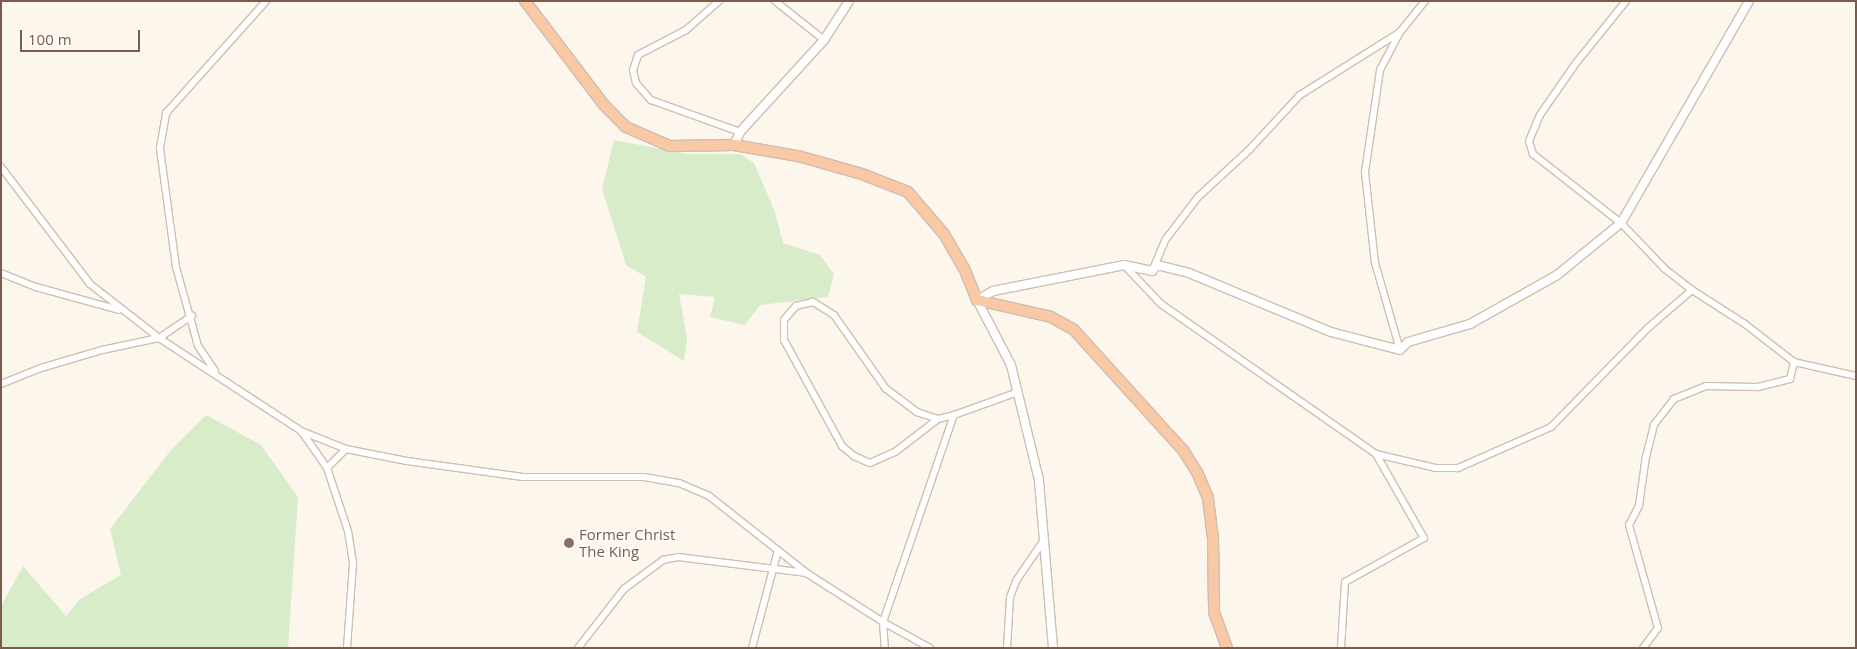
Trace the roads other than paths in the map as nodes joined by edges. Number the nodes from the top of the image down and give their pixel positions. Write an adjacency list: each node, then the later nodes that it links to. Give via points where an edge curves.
1 (266, 1): 21 (street, via 166,113 160,148 176,267)
2 (525, 1): 12 (highway, via 604,106 626,127 670,146)
3 (719, 1): 11 (street, via 686,30 638,55 633,70 636,83 651,100)
4 (775, 1): 10 (street)
5 (849, 1): 10 (street)
6 (1425, 1): 9 (street)
7 (1626, 1): 14 (street, via 1576,63 1540,115 1529,141 1533,154)
8 (1749, 1): 14 (street)
9 (1400, 32): 16 (street, via 1300,95 1249,150 1198,197 1166,239); 23 (street, via 1380,70 1365,172 1375,263)
10 (824, 40): 11 (street)
11 (740, 132): 12 (street)
12 (734, 145): 19 (highway, via 835,166 908,192 944,234 964,268)
13 (1, 167): 20 (street, via 90,284)
14 (1621, 223): 18 (street, via 1666,269); 23 (street, via 1558,275 1512,303 1470,324 1408,342)
15 (1124, 265): 16 (street); 19 (street, via 993,291); 33 (street, via 1161,304)
16 (1152, 271): 23 (street, via 1157,265 1189,273 1331,332)
17 (1, 273): 20 (street, via 36,287)
18 (1692, 290): 24 (street, via 1745,324); 33 (street, via 1649,327 1551,427 1458,468 1436,468)
19 (977, 300): 28 (street, via 1011,365); 47 (highway, via 1051,317 1074,330 1184,450 1208,498 1213,537 1214,612)
20 (121, 310): 22 (street)
21 (192, 316): 22 (street); 25 (street, via 198,346)
22 (159, 338): 25 (street); 27 (street, via 84,355)
23 (1400, 350)
24 (1794, 362): 26 (street); 49 (street, via 1790,379 1757,387 1706,386 1674,399 1654,425 1639,506 1629,525 1658,628)
25 (216, 373): 31 (street)
26 (1856, 376)
27 (1, 384)
28 (1018, 392): 29 (street); 35 (street, via 1040,480)
29 (954, 415): 30 (street); 39 (street)
30 (938, 419): 30 (street, via 896,452 870,463 854,456 842,446 784,340 784,320 796,306 813,302 834,315 886,389 917,412)
31 (301, 431): 32 (street); 34 (street)
32 (346, 449): 34 (street); 36 (street, via 523,477 644,477 679,483 709,496)
33 (1376, 454): 48 (street, via 1424,538 1345,582)
34 (327, 468): 40 (street, via 338,495 353,564)
35 (1044, 540): 45 (street, via 1016,581 1010,597); 46 (street)
36 (778, 550): 37 (street); 38 (street)
37 (776, 568): 38 (street); 41 (street, via 678,557 663,560 624,589); 42 (street)
38 (808, 574): 39 (street)
39 (883, 622): 43 (street); 44 (street)
40 (347, 648)
41 (578, 648)
42 (752, 648)
43 (885, 648)
44 (930, 648)
45 (1007, 648)
46 (1053, 648)
47 (1227, 648)
48 (1341, 648)
49 (1643, 648)

